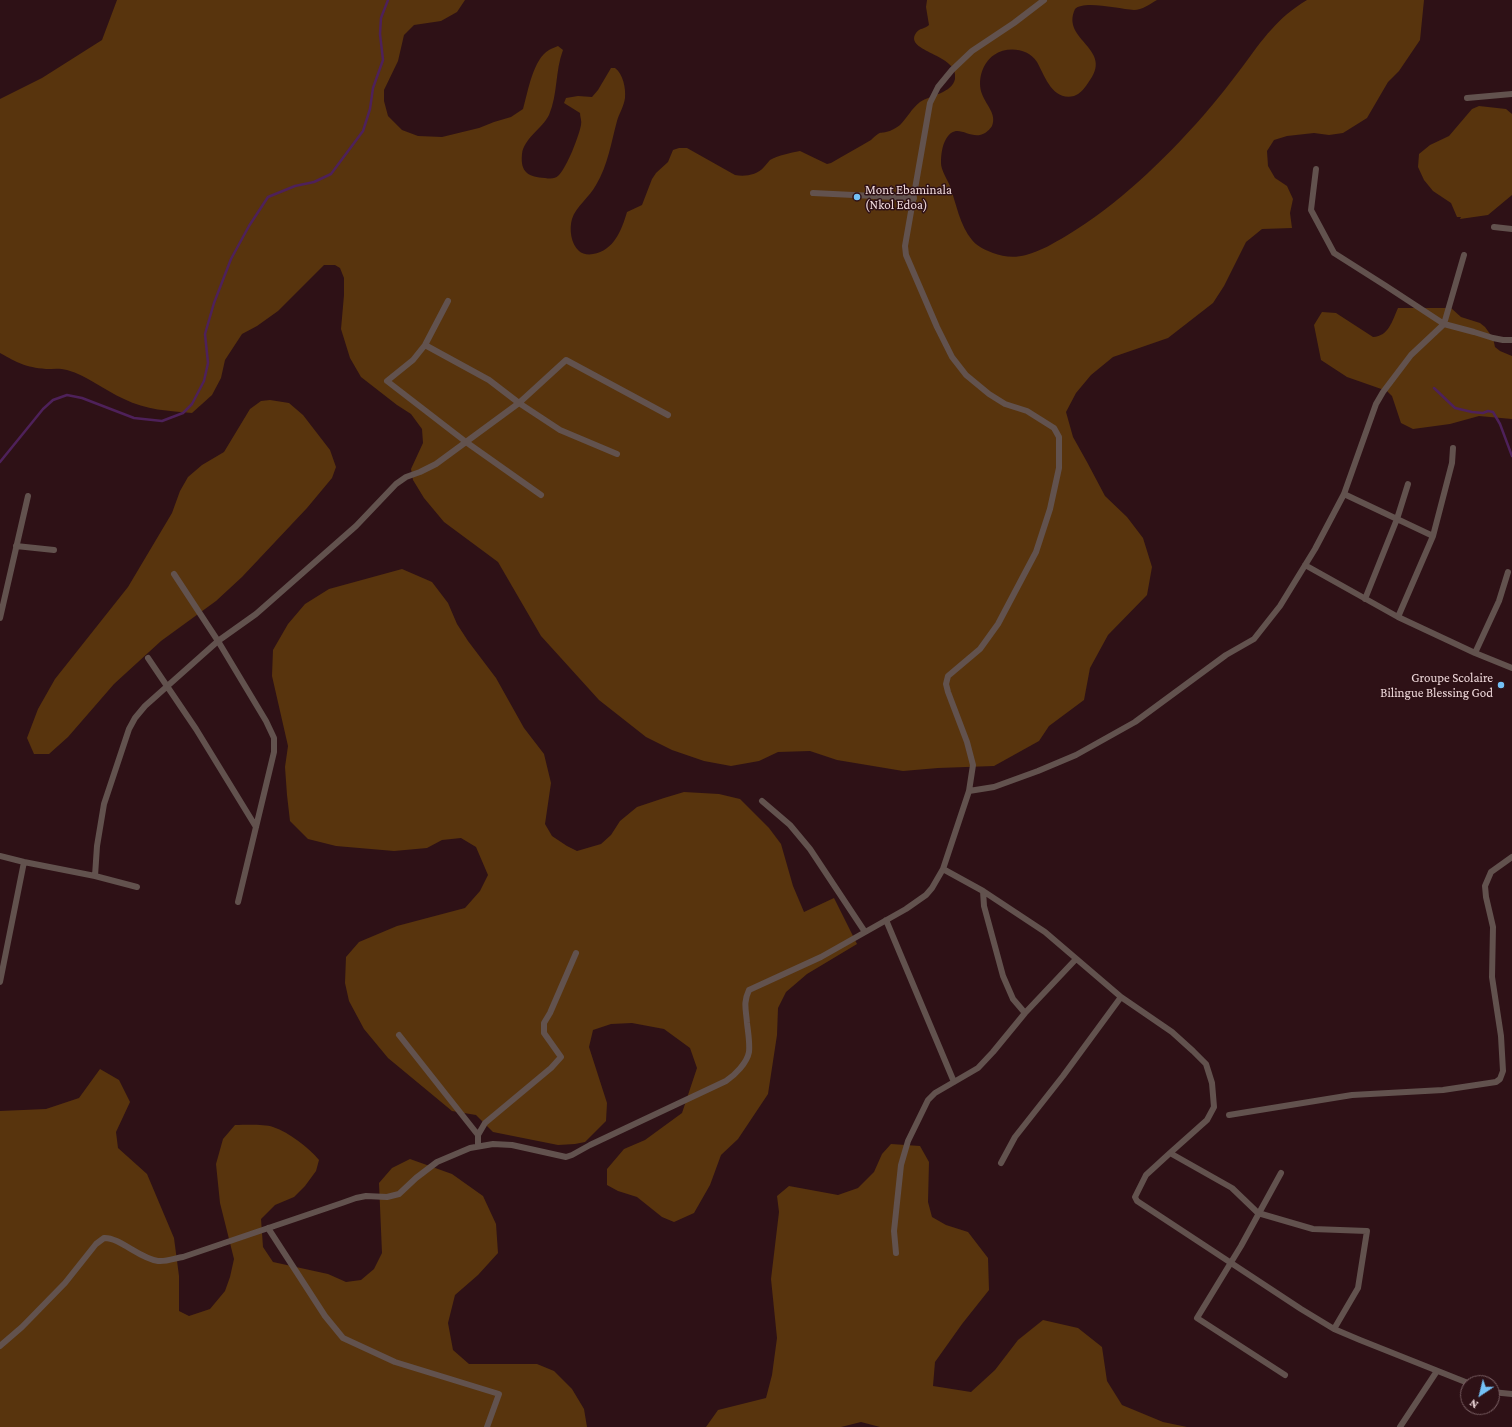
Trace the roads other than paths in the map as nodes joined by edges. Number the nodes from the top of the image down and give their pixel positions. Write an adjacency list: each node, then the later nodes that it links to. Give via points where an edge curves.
1 (1044, 0): 6 (street, via 972,51 938,87 930,103)
2 (1512, 94): 3 (street)
3 (1467, 98)
4 (1316, 169): 11 (street, via 1312,210 1334,254)
5 (813, 193): 6 (street)
6 (914, 198): 38 (street, via 905,246 906,255 952,357 966,375 989,394 1005,404 1027,411 1054,428 1059,437 1059,468 1050,509 1036,552 998,624 980,649 948,676 946,684 973,765)
7 (1494, 227): 8 (street)
8 (1512, 229)
9 (1464, 255): 11 (street)
10 (448, 301): 13 (street)
11 (1444, 324): 12 (street, via 1493,338); 20 (street, via 1411,355 1383,392 1376,404)
12 (1512, 340)
13 (424, 345): 14 (street, via 489,380); 16 (street, via 413,360 387,381)
14 (519, 403): 15 (street, via 566,360); 16 (street); 18 (street, via 560,430)
15 (668, 415)
16 (466, 442): 21 (street); 33 (street, via 436,464 396,484 356,526 256,614)
17 (1453, 448): 24 (street, via 1452,463)
18 (617, 454)
19 (1408, 484): 23 (street)
20 (1344, 494): 23 (street); 27 (street)
21 (540, 495)
22 (28, 496): 25 (street)
23 (1397, 519): 24 (street); 30 (street)
24 (1433, 536): 31 (street)
25 (16, 546): 26 (street); 32 (street)
26 (54, 550)
27 (1305, 565): 30 (street); 38 (street, via 1280,606 1254,640 1226,655 1135,722 1038,771 994,787)
28 (1508, 572): 34 (street, via 1502,595)
29 (174, 574): 33 (street)
30 (1365, 599): 31 (street)
31 (1398, 617): 34 (street)
32 (0, 618)
33 (218, 641): 37 (street); 40 (street, via 274,738 274,752)
34 (1475, 653): 36 (street)
35 (148, 658): 37 (street)
36 (1512, 668)
37 (167, 686): 40 (street); 45 (street, via 135,718 125,740 104,804)
38 (969, 791): 44 (street)
39 (762, 800): 50 (street, via 810,849)
40 (256, 827): 48 (street)
41 (0, 856): 43 (street)
42 (1512, 857): 58 (street, via 1491,872 1485,886 1493,927 1492,977 1501,1036 1503,1071 1500,1079 1496,1082 1458,1088 1352,1095)
43 (24, 862): 45 (street); 53 (street)
44 (943, 869): 47 (street); 49 (street, via 926,895)
45 (95, 876): 46 (street)
46 (137, 886)
47 (983, 891): 52 (street, via 1045,932); 55 (street, via 984,906 1003,976 1013,998)
48 (238, 902)
49 (886, 920): 50 (street); 57 (street)
50 (865, 932): 60 (street, via 821,957 749,990 745,1008 749,1052 743,1064 726,1081 566,1157 512,1146)
51 (576, 954): 59 (street, via 544,1023 544,1033 561,1057 485,1123)
52 (1076, 959): 54 (street); 55 (street)
53 (0, 982)
54 (1121, 997): 61 (street, via 1172,1032 1193,1051 1206,1064 1212,1082 1214,1107 1207,1120); 62 (street, via 1015,1137)
55 (1025, 1013): 57 (street, via 978,1068)
56 (399, 1035): 59 (street)
57 (954, 1082): 66 (street, via 928,1100 908,1141 898,1184 894,1230)
58 (1229, 1115)
59 (478, 1135): 60 (street)
60 (478, 1146): 65 (street, via 437,1162 393,1196 356,1198)
61 (1170, 1153): 64 (street, via 1232,1188); 67 (street, via 1146,1176 1135,1197 1137,1202)
62 (1002, 1163)
63 (1281, 1172): 64 (street)
64 (1258, 1213): 67 (street); 68 (street, via 1313,1229 1367,1231 1358,1288)
65 (268, 1228): 69 (street, via 183,1257 159,1261 143,1256 113,1239 104,1238 96,1244 65,1283); 75 (street, via 325,1316 343,1338 395,1362 500,1394)
66 (896, 1254)
67 (1230, 1263): 68 (street); 71 (street, via 1196,1318)
68 (1334, 1329): 70 (street)
69 (0, 1346)
70 (1437, 1371): 72 (street); 76 (street)
71 (1285, 1375)
72 (1460, 1380)
73 (1500, 1393): 74 (street)
74 (1512, 1394)
75 (487, 1427)
76 (1400, 1427)

